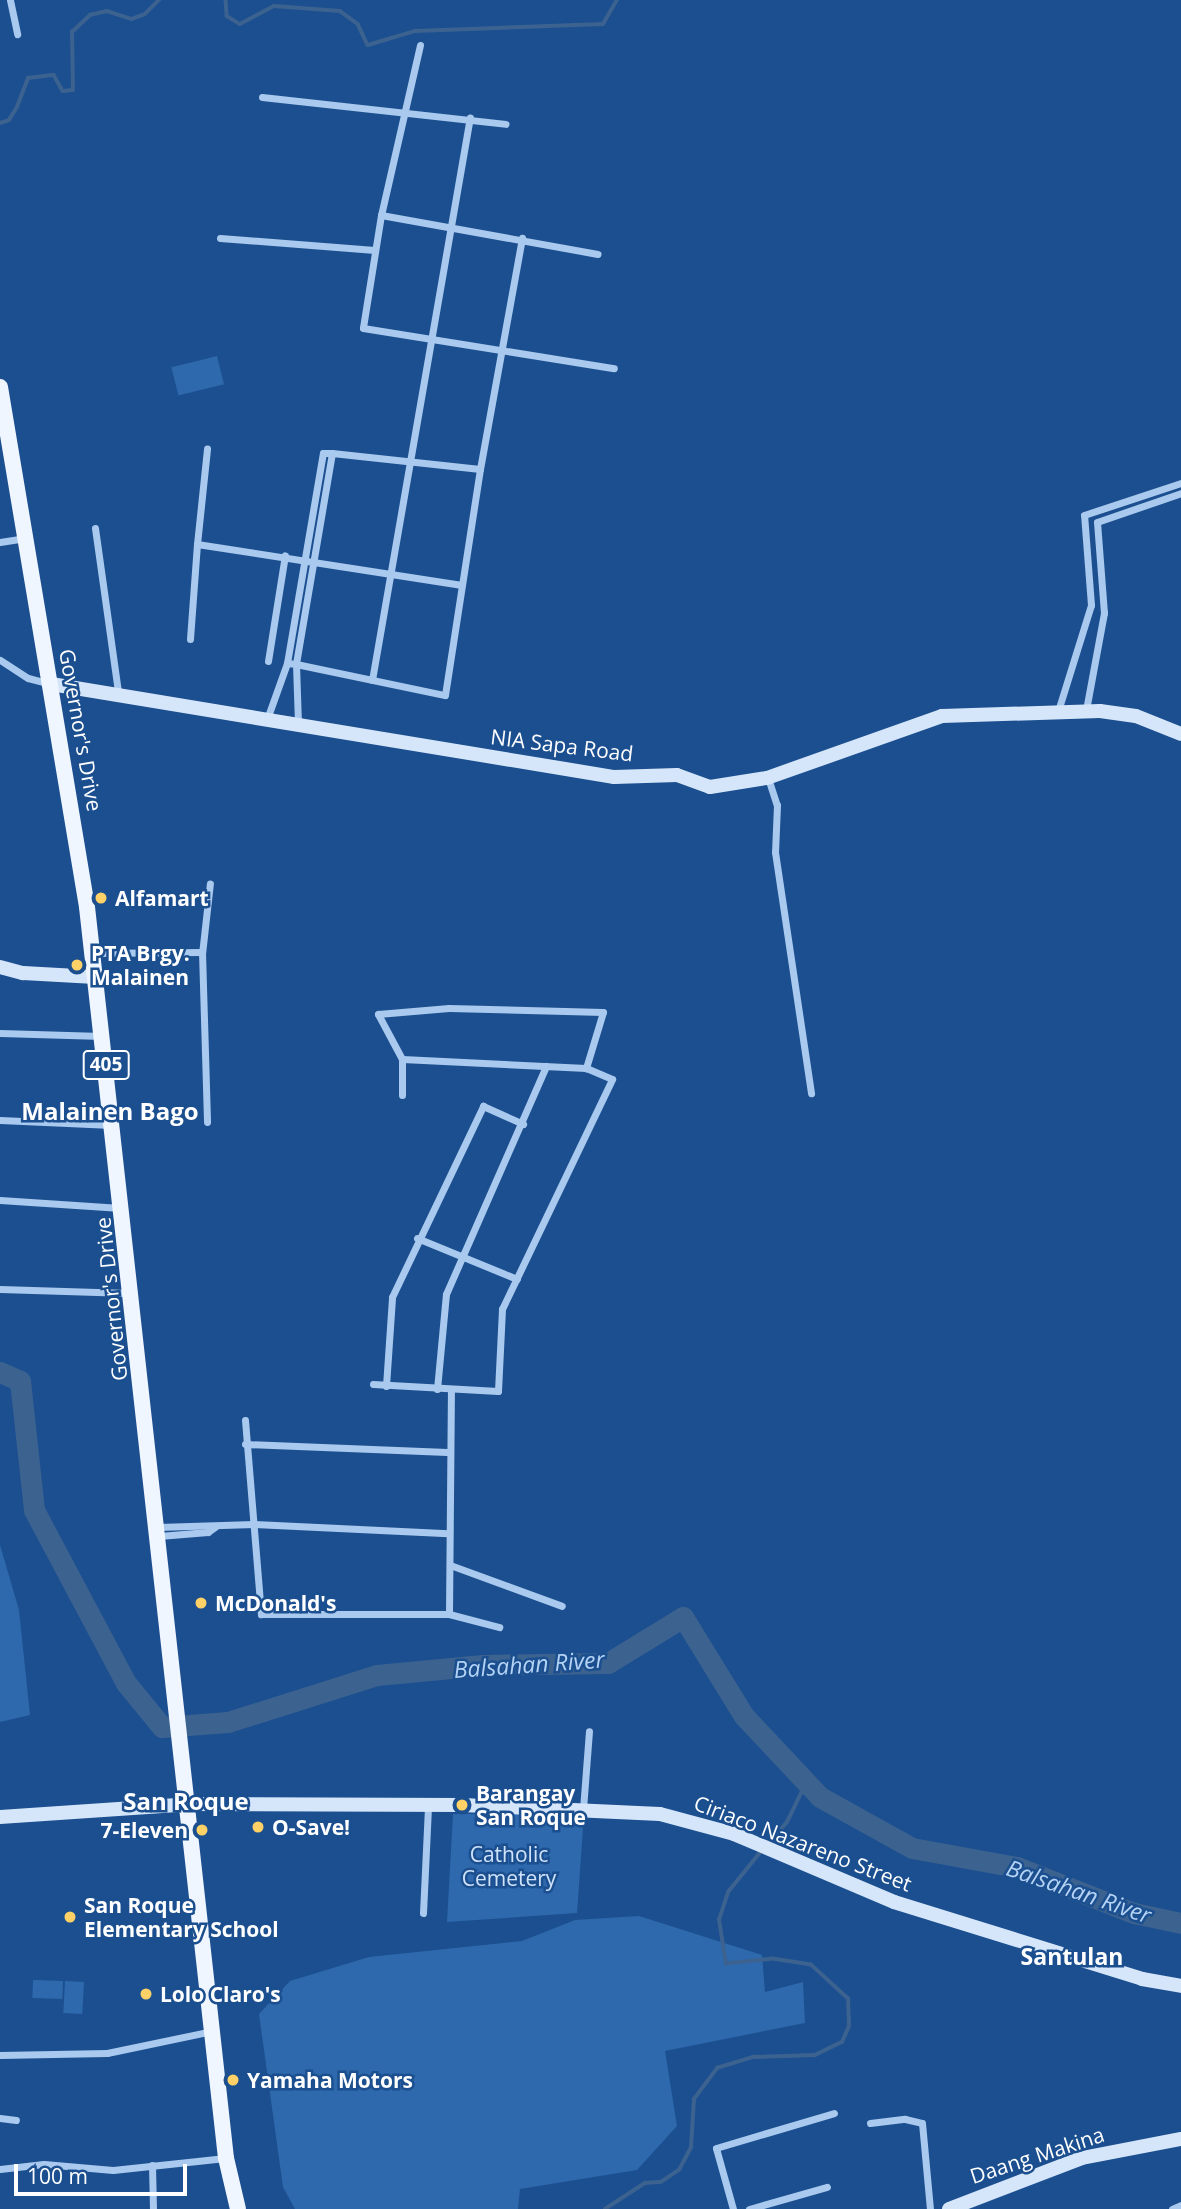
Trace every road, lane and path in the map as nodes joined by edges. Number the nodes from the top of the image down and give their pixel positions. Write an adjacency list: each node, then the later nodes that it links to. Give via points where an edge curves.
1 (10, 0): 2 (street)
2 (16, 34)
3 (420, 45): 5 (street)
4 (262, 97): 5 (street)
5 (407, 112): 6 (street); 8 (street)
6 (470, 117): 7 (street); 9 (street)
7 (506, 124)
8 (381, 215): 9 (street); 12 (street)
9 (449, 225): 11 (street); 14 (street)
10 (220, 238): 12 (street)
11 (522, 238): 13 (street); 15 (street)
12 (375, 250): 14 (street, via 363,328)
13 (598, 254)
14 (429, 340): 15 (street); 19 (street)
15 (500, 352): 16 (street); 20 (street)
16 (614, 368)
17 (0, 387): 26 (main road, Governor's Drive / 405)
18 (208, 449): 28 (street)
19 (408, 461): 20 (street); 30 (street, via 323,453); 31 (street)
20 (480, 469): 32 (street)
21 (1181, 483): 23 (street)
22 (1181, 493): 24 (street)
23 (1084, 515): 24 (street); 33 (street, via 1091,606)
24 (1097, 522): 34 (street)
25 (95, 528): 41 (street)
26 (27, 538): 27 (street); 40 (main road, Governor's Drive / 405)
27 (0, 542)
28 (197, 544): 29 (street); 35 (street)
29 (285, 555): 30 (street); 37 (street)
30 (310, 558): 31 (street); 38 (street)
31 (391, 573): 32 (street); 39 (street)
32 (462, 585): 39 (street, via 445,695)
33 (1085, 622): 34 (street); 43 (street)
34 (1102, 624): 42 (street)
35 (190, 639)
36 (0, 660): 40 (street, via 28,678)
37 (268, 661)
38 (291, 664): 39 (street); 44 (street); 45 (street)
39 (372, 680)
40 (51, 684): 41 (street, NIA Sapa Road); 49 (main road, Governor's Drive / 405)
41 (118, 692): 44 (street, NIA Sapa Road)
42 (1086, 710): 43 (street, NIA Sapa Road); 46 (street, NIA Sapa Road, via 1136,716)
43 (1058, 711): 47 (street, NIA Sapa Road, via 942,716)
44 (267, 719): 45 (street, NIA Sapa Road)
45 (298, 724): 47 (street, NIA Sapa Road, via 614,777 677,775 710,787)
46 (1181, 734)
47 (768, 778): 58 (street, via 777,805 775,852)
48 (210, 883): 50 (street)
49 (92, 953): 50 (street); 52 (main road, Governor's Drive / 405)
50 (202, 954): 61 (street)
51 (0, 967): 52 (street, via 23,973)
52 (95, 976): 54 (main road, Governor's Drive / 405)
53 (0, 1033): 54 (street)
54 (102, 1036): 63 (main road, Governor's Drive / 405)
55 (402, 1059): 56 (street); 57 (street, via 378,1014 449,1008 603,1012); 59 (street)
56 (546, 1066): 57 (street); 62 (street)
57 (586, 1068): 68 (street, via 612,1079)
58 (811, 1093)
59 (402, 1095)
60 (0, 1120): 63 (street)
61 (207, 1122)
62 (523, 1124): 66 (street, via 483,1106); 67 (street)
63 (113, 1125): 65 (main road, Governor's Drive / 405)
64 (0, 1200): 65 (street)
65 (122, 1208): 70 (main road, Governor's Drive / 405)
66 (418, 1238): 67 (street); 72 (street, via 393,1297)
67 (463, 1256): 68 (street); 73 (street, via 446,1294)
68 (517, 1279): 74 (street, via 502,1308 498,1391)
69 (0, 1289): 70 (street)
70 (132, 1293): 79 (main road, Governor's Drive / 405)
71 (373, 1384): 72 (street)
72 (386, 1386): 73 (street)
73 (437, 1389): 74 (street)
74 (451, 1390): 77 (street)
75 (245, 1420): 76 (street)
76 (245, 1444): 77 (street); 78 (street)
77 (447, 1452): 80 (street)
78 (254, 1524): 79 (street); 80 (street); 83 (street, via 261,1614)
79 (165, 1531): 86 (main road, Governor's Drive / 405)
80 (448, 1533): 81 (street)
81 (450, 1565): 82 (street); 83 (street)
82 (562, 1606)
83 (449, 1614): 84 (street)
84 (499, 1627)
85 (589, 1731): 88 (street)
86 (189, 1804): 87 (street, Ciriaco Nazareno Street); 89 (street, Ciriaco Nazareno Street); 92 (main road, Governor's Drive)
87 (428, 1805): 88 (street, Ciriaco Nazareno Street); 90 (street)
88 (583, 1809): 91 (street, Ciriaco Nazareno Street, via 660,1814 763,1847 894,1902 1142,1979)
89 (0, 1817)
90 (423, 1913)
91 (1181, 1986)
92 (213, 2031): 93 (street, via 107,2053); 99 (main road, Governor's Drive)
93 (0, 2055)
94 (834, 2113): 106 (street, via 716,2148)
95 (0, 2118): 96 (street)
96 (16, 2120)
97 (870, 2123): 108 (street, via 905,2119 922,2123)
98 (1181, 2139): 109 (street, Daang Makina, via 1082,2158)
99 (226, 2158): 100 (street); 105 (main road, Governor's Drive)
100 (152, 2165): 101 (street, via 113,2170 44,2164); 104 (street)
101 (0, 2169)
102 (827, 2188): 107 (street)
103 (1181, 2205): 110 (street)
104 (153, 2209)
105 (237, 2209)
106 (733, 2209)
107 (749, 2209)
108 (930, 2209)
109 (949, 2209)
110 (1172, 2209)

